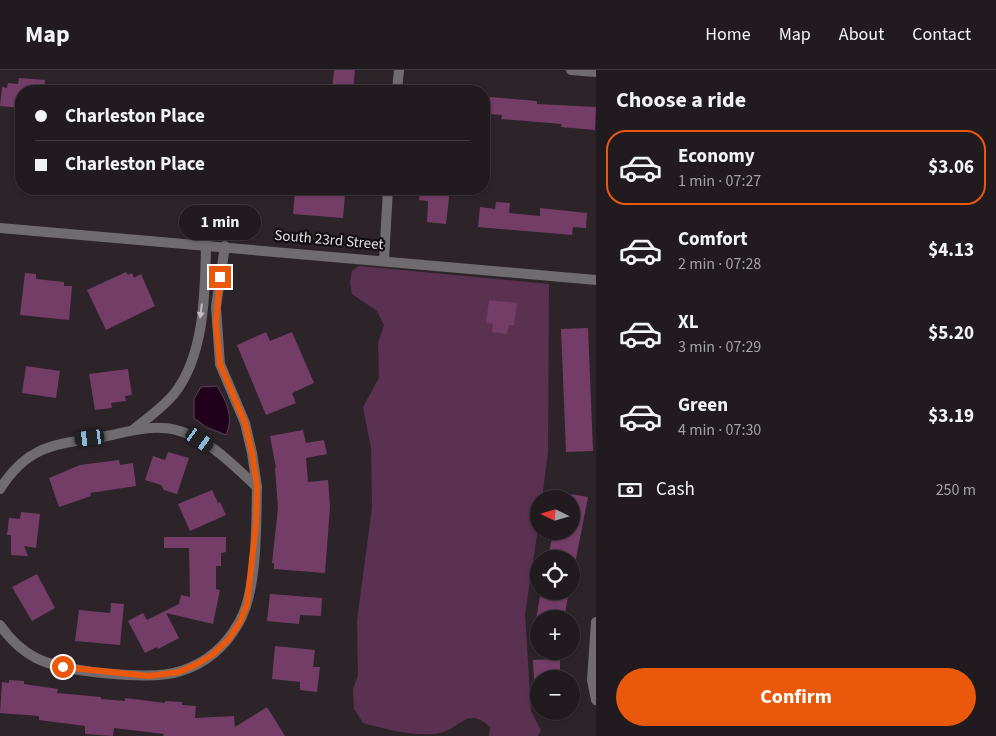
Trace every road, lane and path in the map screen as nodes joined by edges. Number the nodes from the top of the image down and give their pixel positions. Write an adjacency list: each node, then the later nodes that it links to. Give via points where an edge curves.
1 (399, 70): 4 (street)
2 (571, 70): 3 (street)
3 (596, 72)
4 (398, 85)
5 (388, 195): 9 (street)
6 (0, 228): 7 (street, South 23rd Street)
7 (206, 245): 8 (street, South 23rd Street); 11 (street, one-way to 11, via 197,348 189,370 175,393 158,411)
8 (225, 246): 9 (street, South 23rd Street); 12 (street, via 216,307 220,364 245,423)
9 (384, 260): 10 (street, South 23rd Street)
10 (596, 280)
11 (132, 430): 12 (street, via 155,427 179,431 200,440); 13 (street, via 56,444 39,451 22,462)
12 (257, 486): 15 (street, via 247,604 228,640 197,664 179,672 149,676 59,666 19,647)
13 (0, 489)
14 (596, 622): 16 (street, via 592,680)
15 (0, 625)
16 (596, 700)

